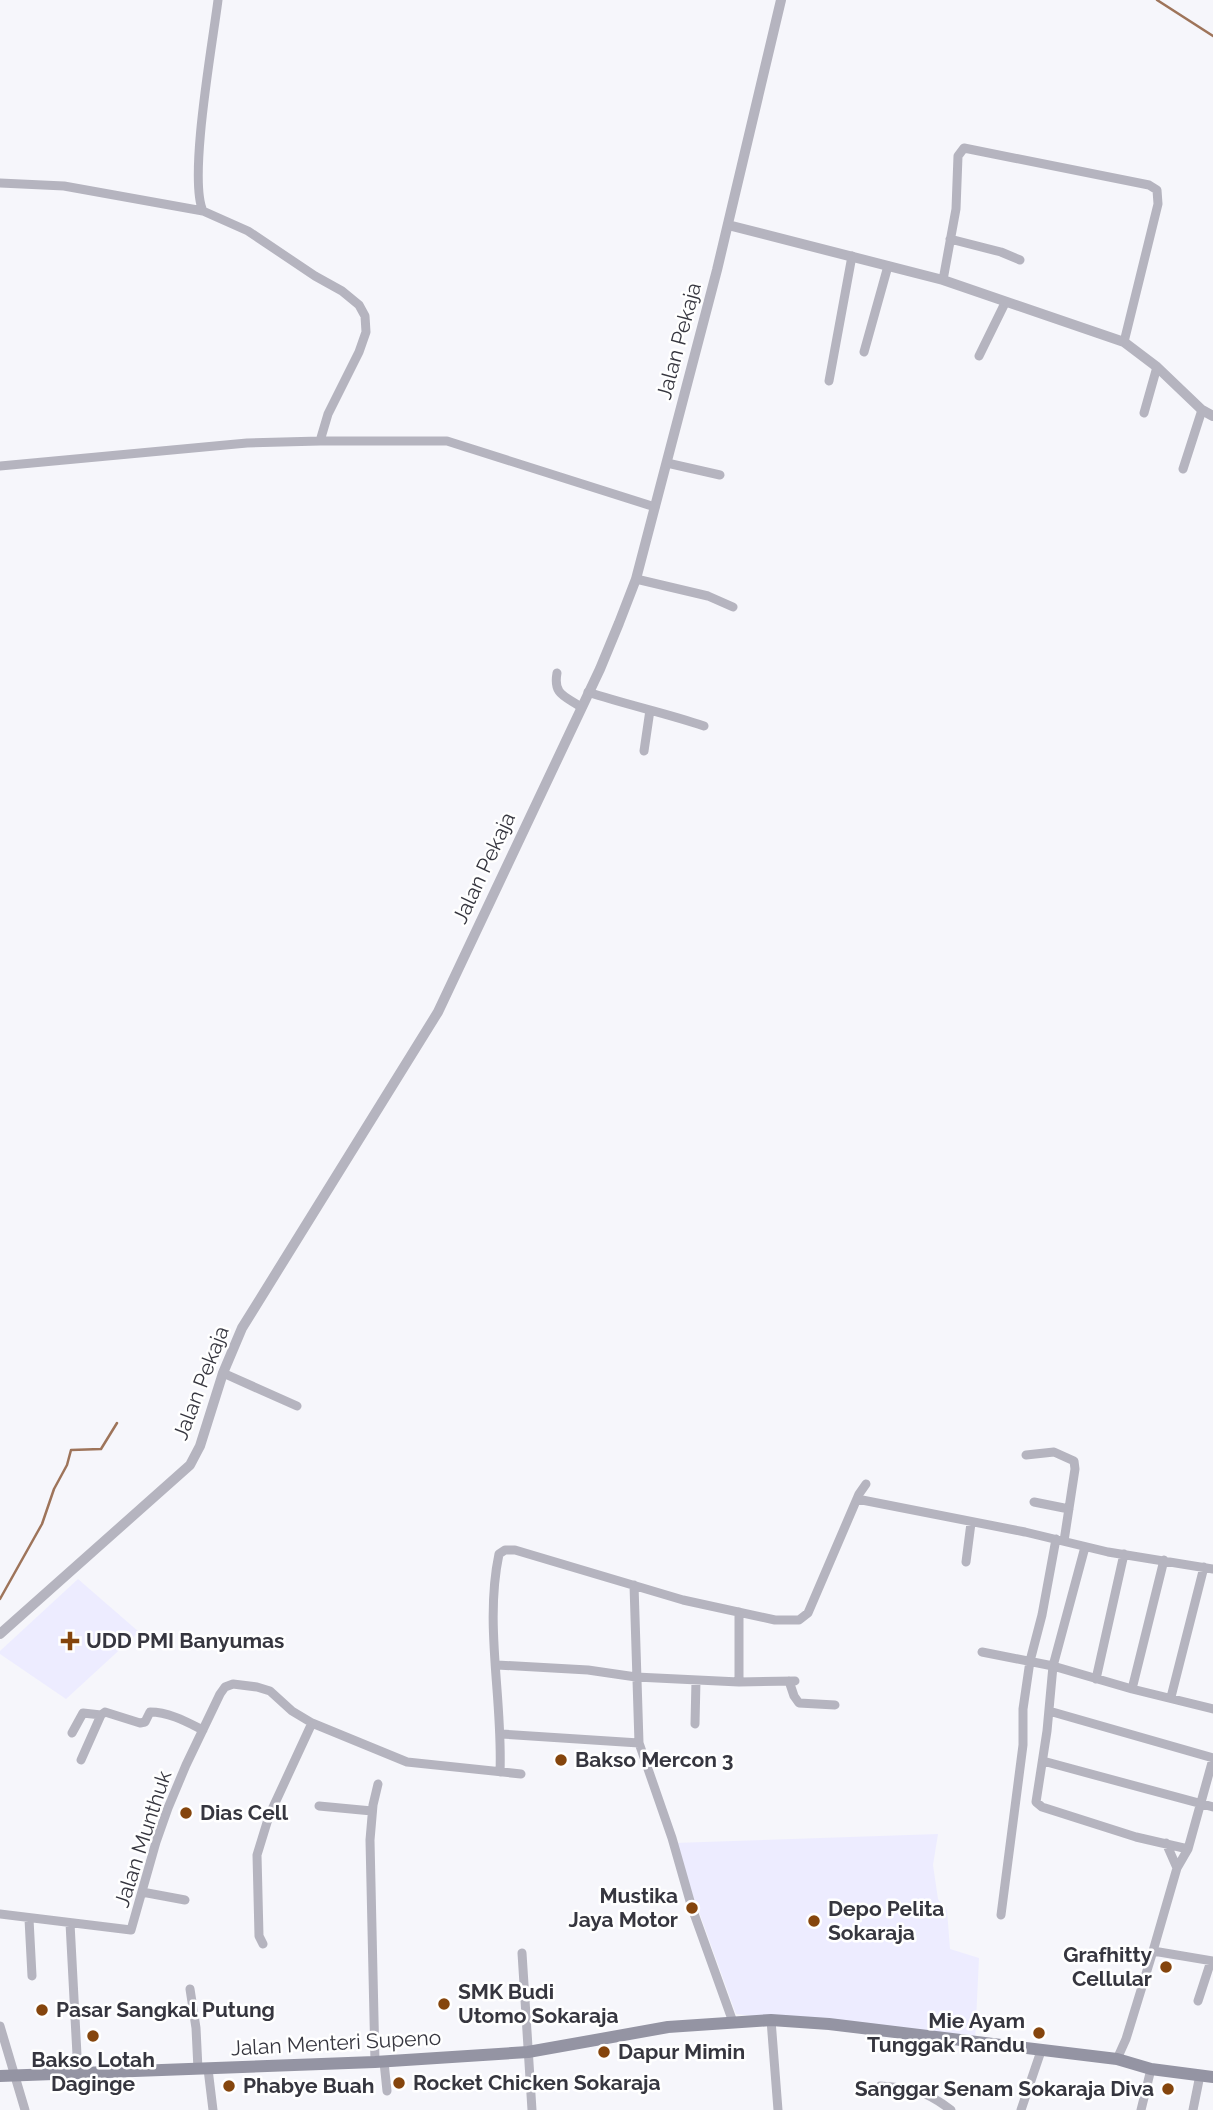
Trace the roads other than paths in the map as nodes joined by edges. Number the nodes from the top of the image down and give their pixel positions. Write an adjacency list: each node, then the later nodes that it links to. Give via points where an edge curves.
1 (218, 0): 4 (street, via 201,139 199,200)
2 (781, 0): 5 (street, Jalan Pekaja)
3 (0, 183): 4 (street, via 64,186)
4 (203, 211): 20 (street, via 248,231 342,291 365,316 366,332 359,352 328,414)
5 (728, 225): 7 (street); 21 (street, Jalan Pekaja)
6 (953, 239): 8 (street); 10 (street); 12 (street, via 958,156 964,148 1149,185 1157,190 1158,204)
7 (852, 256): 9 (street); 16 (street)
8 (1020, 260)
9 (888, 266): 10 (street); 13 (street)
10 (943, 280): 11 (street)
11 (1005, 303): 12 (street); 14 (street)
12 (1124, 342): 15 (street)
13 (864, 352)
14 (979, 355)
15 (1157, 367): 17 (street); 18 (street)
16 (829, 380)
17 (1202, 410): 19 (street); 23 (street)
18 (1144, 413)
19 (1213, 416)
20 (320, 441): 22 (street, via 247,443); 25 (street, via 447,441)
21 (667, 463): 24 (street); 25 (street, Jalan Pekaja)
22 (0, 466)
23 (1183, 469)
24 (720, 475)
25 (655, 507): 26 (street, Jalan Pekaja)
26 (636, 579): 27 (street, via 708,596); 29 (street, Jalan Pekaja)
27 (733, 607)
28 (556, 673): 30 (street, via 557,691)
29 (588, 692): 30 (street, Jalan Pekaja); 31 (street)
30 (581, 707): 34 (street, Jalan Pekaja, via 438,1012 242,1328)
31 (650, 710): 32 (street); 33 (street)
32 (704, 726)
33 (644, 751)
34 (223, 1373): 35 (street); 50 (street, Jalan Pekaja, via 190,1465)
35 (297, 1406)
36 (1026, 1455): 40 (street, via 1054,1452 1074,1461)
37 (866, 1484): 38 (street)
38 (857, 1499): 41 (street); 49 (street, via 803,1618 775,1620)
39 (1034, 1502): 40 (street)
40 (1069, 1509): 42 (street)
41 (971, 1523): 42 (street); 46 (street)
42 (1060, 1540): 43 (street); 52 (street)
43 (1085, 1547): 44 (street); 54 (street)
44 (1124, 1554): 45 (street); 56 (street)
45 (1164, 1560): 47 (street); 59 (street)
46 (966, 1562)
47 (1208, 1568): 60 (street)
48 (634, 1585): 49 (street); 53 (street, via 505,1550 499,1554 494,1585); 55 (street)
49 (738, 1612): 58 (street)
50 (0, 1634)
51 (982, 1652): 52 (street)
52 (1030, 1661): 54 (street); 87 (street)
53 (497, 1665): 55 (street); 69 (street)
54 (1053, 1666): 56 (street); 63 (street)
55 (636, 1677): 57 (street); 70 (street)
56 (1096, 1679): 59 (street)
57 (696, 1680): 58 (street); 66 (street)
58 (739, 1682): 61 (street, via 792,1681 799,1703)
59 (1132, 1689): 60 (street)
60 (1171, 1697): 62 (street)
61 (835, 1705)
62 (1212, 1705)
63 (1049, 1712): 71 (street); 73 (street)
64 (101, 1714): 67 (street, via 109,1712 143,1723 150,1712 156,1712); 68 (street, via 83,1713); 72 (street)
65 (312, 1723): 67 (street, Jalan Munthuk, via 270,1691 233,1684 225,1686); 74 (street, via 407,1762); 90 (street, via 269,1816 257,1855)
66 (695, 1724)
67 (204, 1730): 84 (street, Jalan Munthuk, via 168,1808)
68 (72, 1733)
69 (502, 1734): 70 (street); 74 (street)
70 (639, 1743): 98 (street)
71 (1213, 1758): 77 (street)
72 (81, 1760)
73 (1043, 1761): 77 (street); 81 (street, via 1036,1797 1042,1807)
74 (500, 1772): 75 (street)
75 (521, 1774)
76 (378, 1784): 80 (street)
77 (1201, 1804): 79 (street); 82 (street)
78 (319, 1806): 80 (street)
79 (1213, 1807)
80 (372, 1811): 103 (street)
81 (1166, 1843): 82 (street); 83 (street)
82 (1188, 1849): 83 (street)
83 (1177, 1868): 91 (street)
84 (142, 1892): 85 (street); 89 (street, Jalan Munthuk, via 131,1930)
85 (185, 1900)
86 (0, 1914): 88 (street, Jalan Munthuk)
87 (1001, 1915)
88 (29, 1919): 89 (street, Jalan Munthuk); 94 (street)
89 (70, 1923): 106 (street)
90 (263, 1944)
91 (1153, 1951): 93 (street); 102 (street)
92 (522, 1953): 101 (street)
93 (1212, 1961): 96 (street)
94 (32, 1976)
95 (190, 1989): 104 (street)
96 (1198, 2001)
97 (771, 2020): 98 (main road, Jalan Menteri Supeno); 100 (main road, Jalan Menteri Supeno); 115 (street)
98 (733, 2022): 101 (main road, Jalan Menteri Supeno, via 668,2027)
99 (0, 2026): 108 (street)
100 (1041, 2051): 102 (main road, Jalan Menteri Supeno); 117 (street)
101 (528, 2052): 103 (main road, Jalan Menteri Supeno); 114 (street)
102 (1117, 2059): 105 (main road, Jalan Menteri Supeno)
103 (379, 2062): 104 (main road, Jalan Menteri Supeno); 111 (street)
104 (203, 2069): 106 (main road, Jalan Menteri Supeno); 113 (street)
105 (1151, 2069): 109 (main road, Jalan Menteri Supeno); 118 (street)
106 (78, 2074): 108 (main road, Jalan Menteri Supeno)
107 (0, 2076): 108 (main road, Jalan Menteri Supeno)
108 (16, 2076): 112 (street)
109 (1206, 2076): 119 (street)
110 (880, 2086): 116 (street, via 919,2090)
111 (387, 2091)
112 (25, 2110)
113 (213, 2110)
114 (532, 2110)
115 (778, 2110)
116 (951, 2110)
117 (1021, 2110)
118 (1141, 2110)
119 (1193, 2110)

